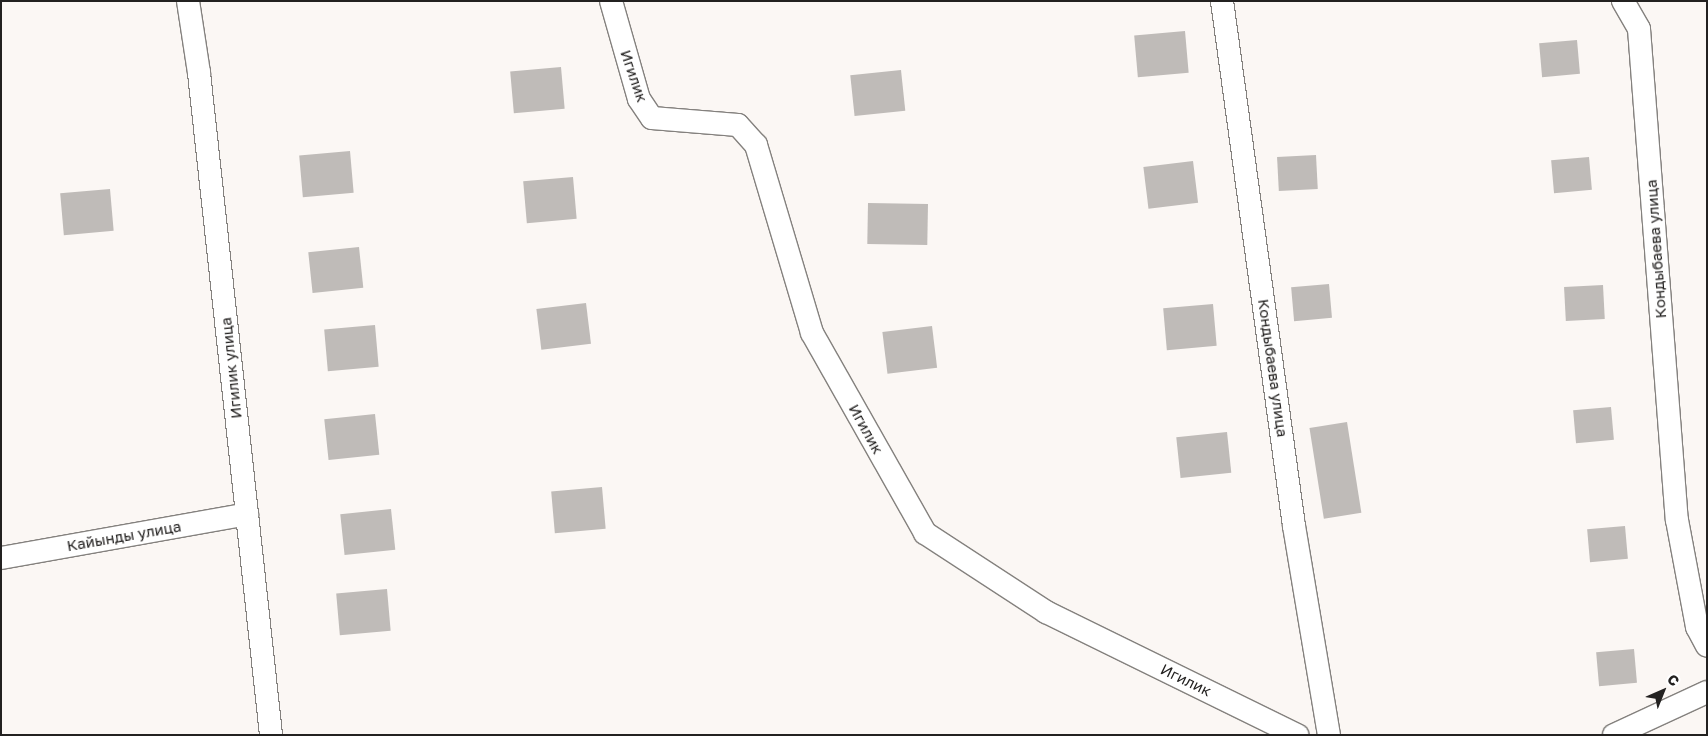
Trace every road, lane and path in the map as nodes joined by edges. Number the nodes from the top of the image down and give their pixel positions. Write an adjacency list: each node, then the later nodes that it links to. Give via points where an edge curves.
1 (188, 1): 5 (street, Игилик улица, via 199,73)
2 (611, 1): 11 (street, Игилик, via 639,99 652,118 738,125 756,145 812,332 925,533 1046,612)
3 (1222, 1): 12 (street, Кондыбаева улица, via 1294,526)
4 (1622, 1): 7 (street, Кондыбаева улица, via 1639,29 1677,520 1697,627)
5 (247, 514): 6 (street, Кайынды улица); 10 (street, Игилик улица)
6 (1, 558)
7 (1707, 646)
8 (1707, 692): 9 (street)
9 (1623, 732)
10 (271, 735)
11 (1297, 735)
12 (1329, 735)

